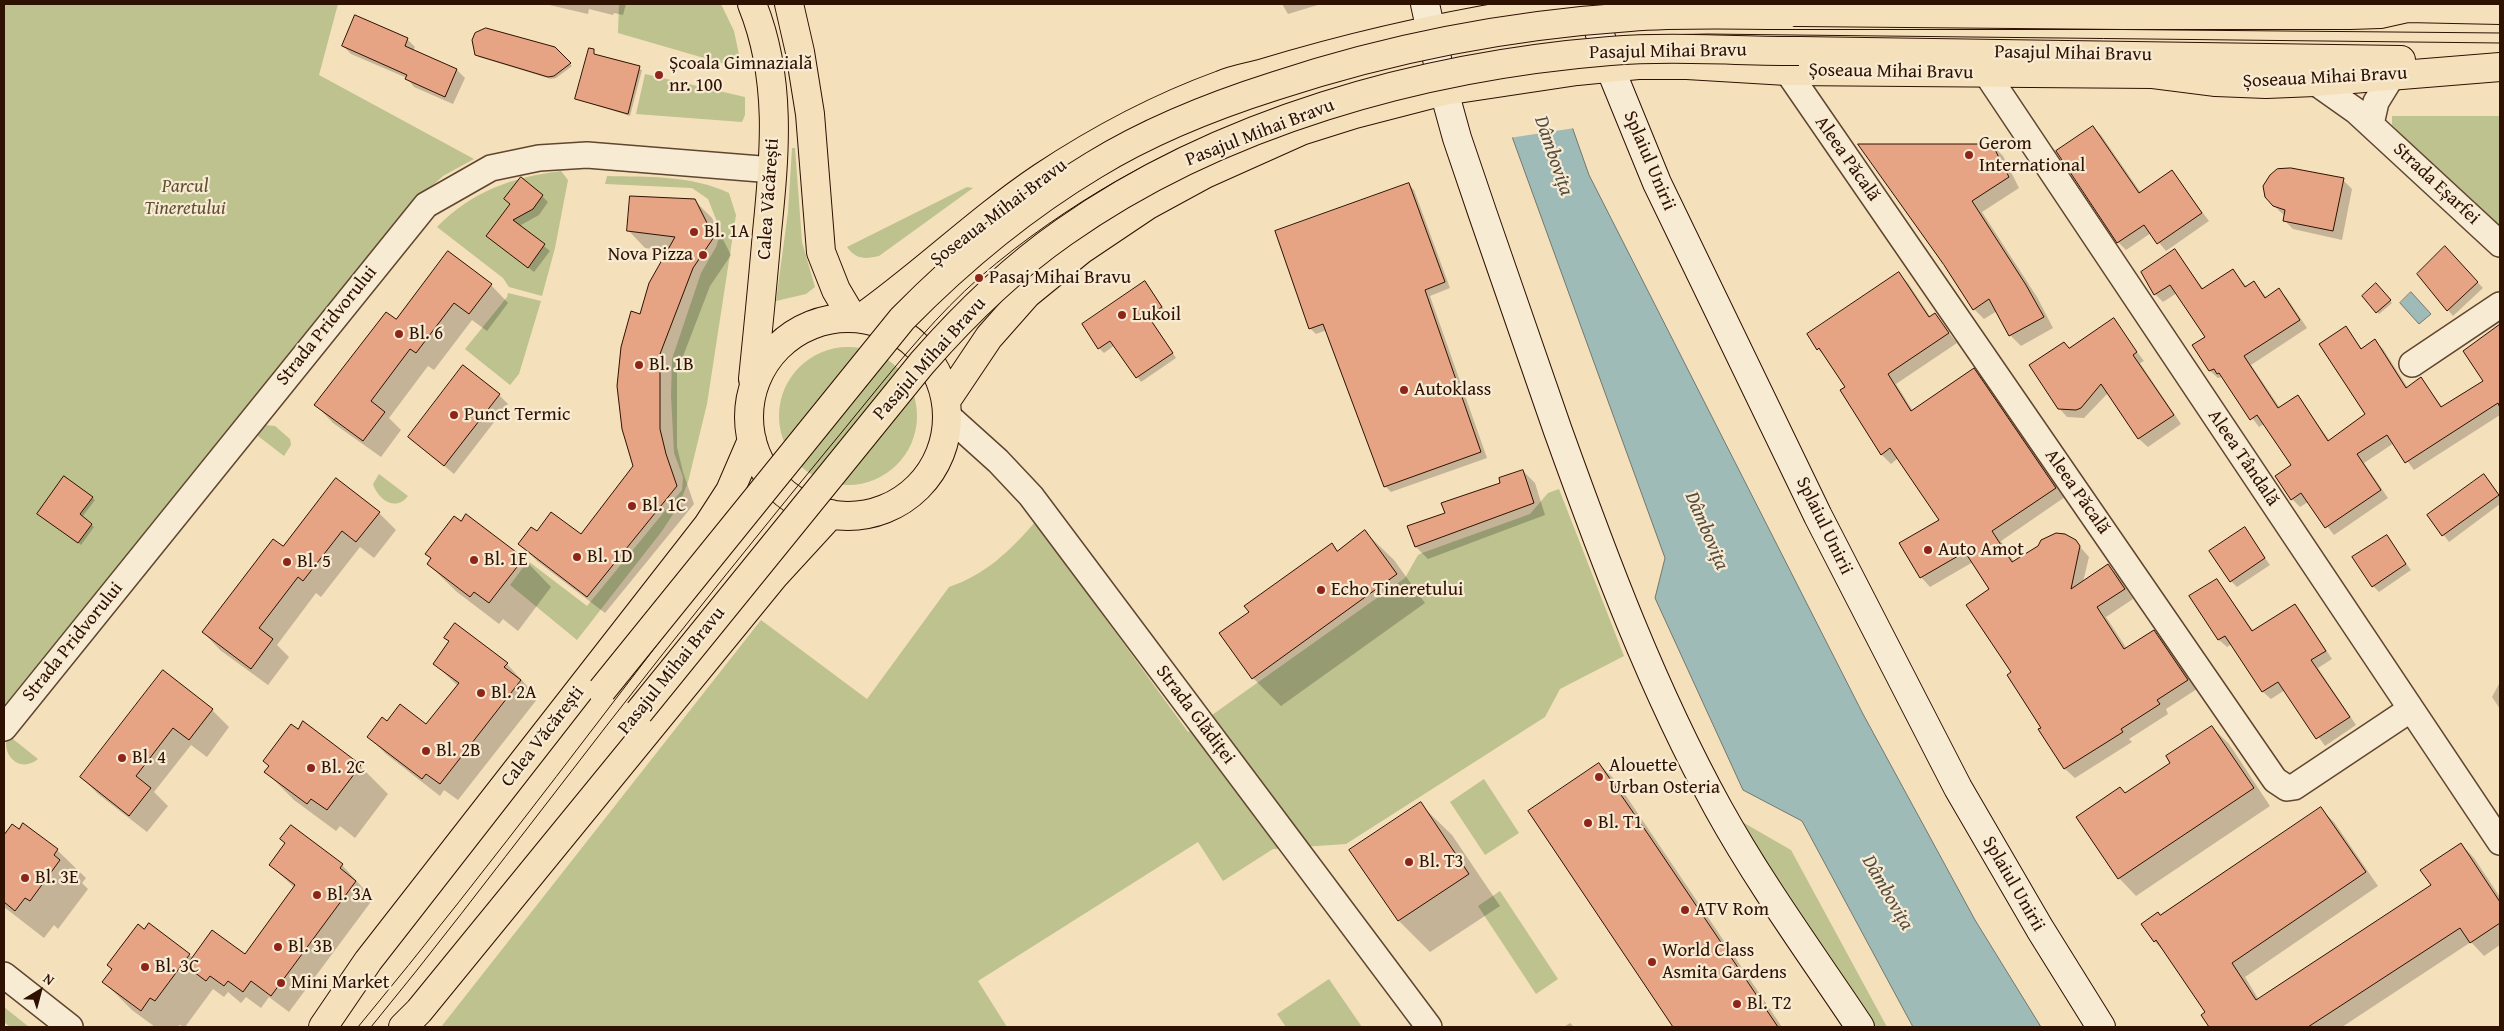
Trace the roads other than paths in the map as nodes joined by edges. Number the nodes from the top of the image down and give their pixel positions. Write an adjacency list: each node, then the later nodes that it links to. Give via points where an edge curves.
1 (752, 4): 16 (main road, Calea Văcărești, via 767,50 774,93)
2 (789, 4): 19 (main road, Calea Văcărești, via 810,114 821,252 833,284)
3 (1591, 4): 9 (main road, Splaiul Unirii)
4 (1572, 5): 7 (main road, Șoseaua Mihai Bravu, via 1467,22)
5 (2401, 6): 6 (main road); 31 (main road, Pasajul Mihai Bravu, bridge, via 2380,14 2283,16 1700,15 1632,16 1568,22 1458,38 1357,61 1222,104 1156,132 1095,164 1038,202 967,258 902,319 636,646 380,973)
6 (2500, 10)
7 (1428, 17): 14 (main road); 19 (main road, Șoseaua Mihai Bravu, via 1318,57 1228,82 1140,120 1074,157 1012,199)
8 (2492, 67): 12 (main road, Șoseaua Mihai Bravu); 32 (main road, Pasajul Mihai Bravu, bridge, via 2418,60 2284,57 1610,51 1465,71 1404,85 1300,115 1201,153 1117,198 1063,232 995,288 949,332 791,523)
9 (1610, 68): 10 (main road, Șoseaua Mihai Bravu, via 1687,65); 14 (main road, Șoseaua Mihai Bravu); 36 (main road, Splaiul Unirii, via 1643,152 1683,239 1908,693 2004,869)
10 (1787, 71): 11 (main road, Șoseaua Mihai Bravu); 25 (street, Aleea Păcală, via 2275,780 2287,788 2294,787)
11 (1986, 73): 13 (main road, Șoseaua Mihai Bravu, via 2153,74 2234,82); 25 (street, Aleea Tândală)
12 (2392, 76): 13 (main road, Șoseaua Mihai Bravu); 15 (street, via 2376,102)
13 (2315, 82): 15 (street, Strada Eșarfei)
14 (1444, 91): 22 (main road, via 1301,131 1205,174 1148,205 1081,250 1020,301 989,337); 35 (main road, via 1464,160 1577,484 1657,683 1718,808)
15 (2371, 124): 17 (street, Strada Eșarfei)
16 (773, 170): 21 (main road, Calea Văcărești); 26 (street, Strada Pridvorului, via 586,155 539,158 491,168 426,205)
17 (2500, 244)
18 (2500, 305): 20 (street)
19 (856, 318): 21 (main road, via 819,322 787,338 763,365); 22 (main road, via 887,326 915,343 934,368)
20 (2412, 364)
21 (751, 396): 23 (main road, Calea Văcărești, via 749,425)
22 (947, 408): 24 (main road, via 946,437 939,457 929,476 914,491 874,513); 34 (street, Strada Glădiței, via 1031,496)
23 (752, 440): 24 (main road, via 766,473 779,488 800,504); 30 (main road, Calea Văcărești, via 730,491 708,525 368,961)
24 (831, 514): 33 (main road, via 770,581)
25 (2411, 709): 27 (street, Aleea Tândală)
26 (4, 728)
27 (2500, 842)
28 (4, 975): 29 (street)
29 (70, 1027)
30 (323, 1027)
31 (330, 1027)
32 (387, 1027)
33 (403, 1027)
34 (1429, 1027)
35 (1860, 1027)
36 (2102, 1027)

